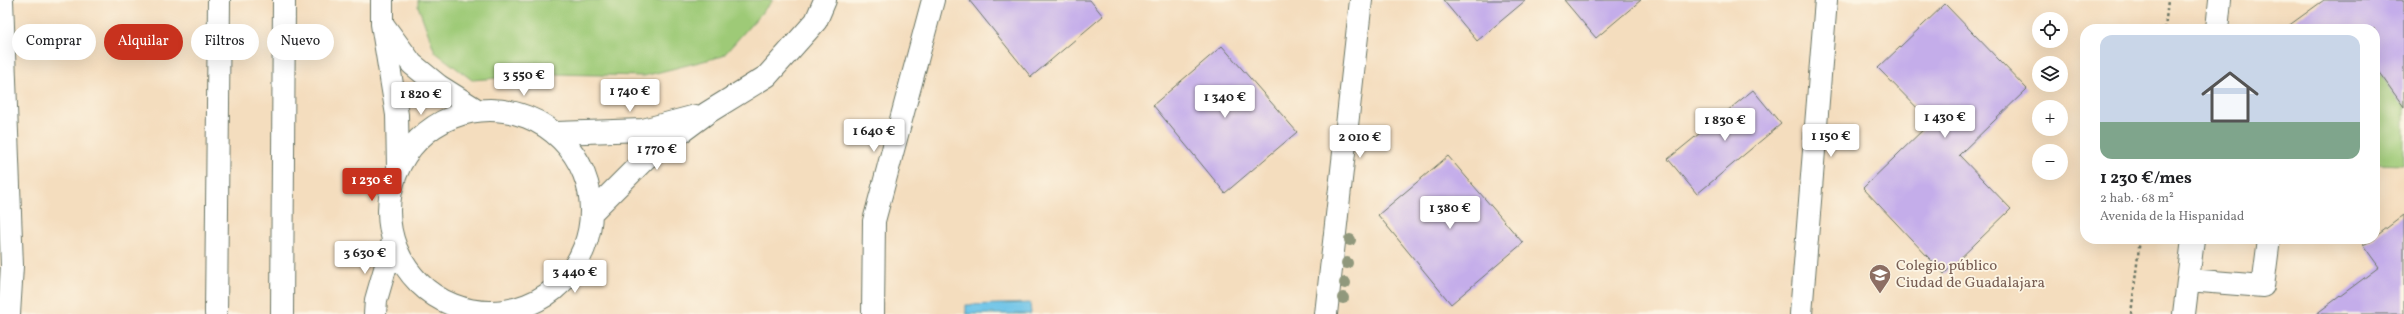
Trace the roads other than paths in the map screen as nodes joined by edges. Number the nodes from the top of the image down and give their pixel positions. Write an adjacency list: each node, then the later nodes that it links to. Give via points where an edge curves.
1 (2, 0): 20 (main road)
2 (219, 0): 24 (main road)
3 (284, 0): 25 (main road)
4 (382, 0): 10 (main road)
5 (825, 0): 13 (main road, via 816,20 767,76)
6 (933, 0): 27 (main road, via 874,220)
7 (1361, 0): 28 (main road)
8 (1826, 0): 29 (main road)
9 (2220, 0): 11 (main road)
10 (382, 24): 12 (main road, via 412,64 439,86); 15 (main road, via 397,115)
11 (2218, 24)
12 (477, 110): 14 (main road, via 519,113); 15 (main road, via 445,119 418,139)
13 (707, 113): 14 (main road, via 644,130); 16 (main road, via 646,158)
14 (556, 133): 16 (main road, via 576,155 588,182)
15 (398, 167): 17 (main road, via 389,204)
16 (592, 212): 22 (main road, via 584,250 563,282 530,304)
17 (393, 241): 22 (main road, via 407,271 431,293 460,308); 26 (main road, via 376,300)
18 (2192, 244): 21 (main road)
19 (2269, 244): 21 (main road, via 2263,286)
20 (6, 264): 23 (main road)
21 (2188, 280): 30 (main road)
22 (492, 313)
23 (9, 314)
24 (216, 314)
25 (282, 314)
26 (375, 314)
27 (874, 314)
28 (1326, 314)
29 (1801, 314)
30 (2184, 314)

